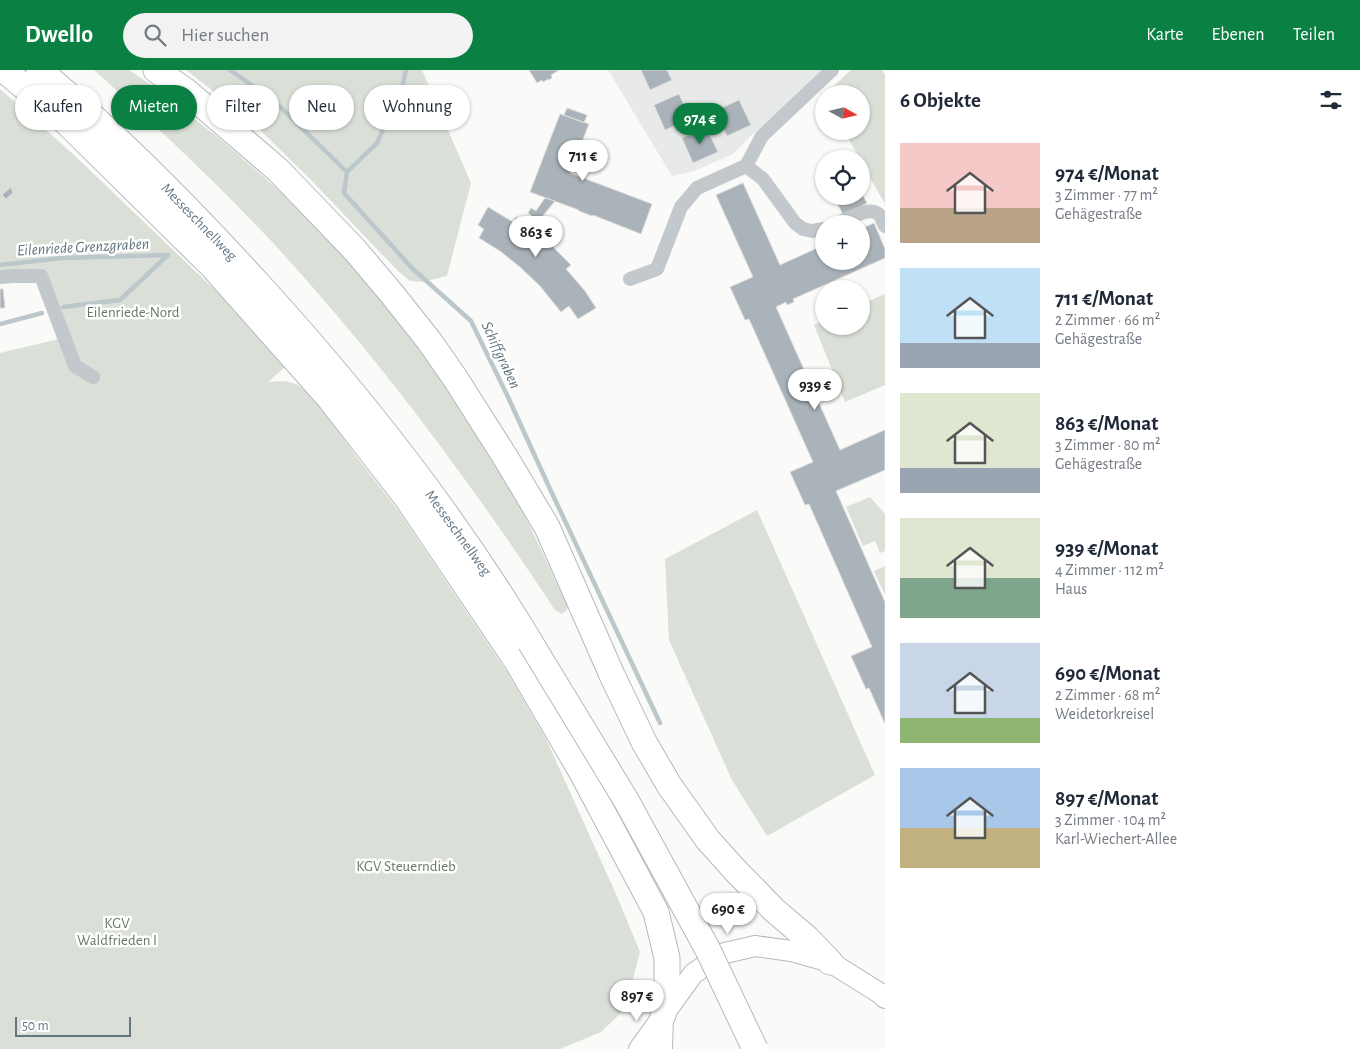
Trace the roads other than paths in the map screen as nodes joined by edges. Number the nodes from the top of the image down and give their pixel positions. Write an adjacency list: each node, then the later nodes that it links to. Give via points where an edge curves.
1 (4, 70): 15 (highway, via 67,123 212,266 330,400 406,497 516,660 656,912 667,958)
2 (39, 70): 5 (highway, Messeschnellweg)
3 (156, 70): 13 (highway, via 186,91 278,170 354,249 430,342 456,378 547,528 612,675 669,785 728,862)
4 (832, 70): 6 (street, via 762,136)
5 (56, 80): 18 (highway, Messeschnellweg, bridge, via 210,230 349,388 450,521 503,596 626,800 708,950)
6 (746, 166): 9 (street, via 763,179 795,223 803,229); 11 (street, via 697,188 681,207 657,269)
7 (856, 215): 8 (street, via 877,212)
8 (885, 226)
9 (815, 230)
10 (0, 277): 12 (street, via 41,276 75,366)
11 (630, 279)
12 (93, 377)
13 (830, 962): 14 (main road); 15 (main road, via 791,951 755,946 721,954 693,974)
14 (884, 996)
15 (663, 1015): 16 (main road); 17 (main road)
16 (639, 1049)
17 (662, 1049)
18 (755, 1049)

